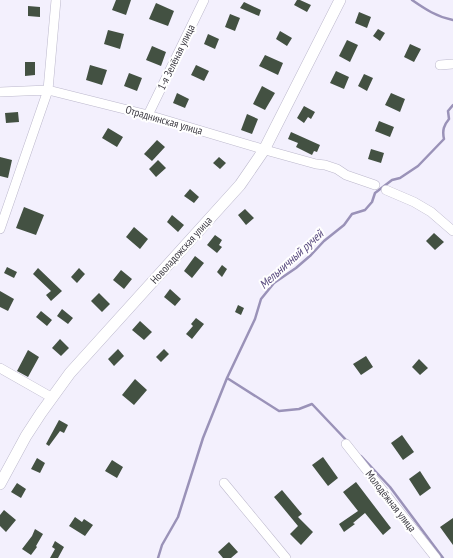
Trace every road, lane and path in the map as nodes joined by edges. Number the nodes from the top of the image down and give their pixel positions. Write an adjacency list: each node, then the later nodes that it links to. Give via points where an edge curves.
1 (56, 0): 6 (street)
2 (204, 0): 8 (street, 1-я Зелёная улица)
3 (340, 0): 9 (street, Новоладожская улица)
4 (453, 64): 5 (street)
5 (440, 66)
6 (48, 90): 7 (street, Отраднинская улица); 8 (street, Отраднинская улица); 12 (street)
7 (0, 92)
8 (148, 115): 9 (street, Отраднинская улица)
9 (264, 150): 10 (street, Отраднинская улица, via 325,165); 15 (street, Новоладожская улица, via 240,185 90,350)
10 (375, 185)
11 (386, 190): 13 (street, via 414,202)
12 (0, 229)
13 (453, 230)
14 (0, 368): 15 (street)
15 (51, 397): 18 (street, Новоладожская улица)
16 (346, 444): 20 (street, Молодёжная улица)
17 (224, 483): 19 (street)
18 (0, 484)
19 (286, 558)
20 (436, 558)

